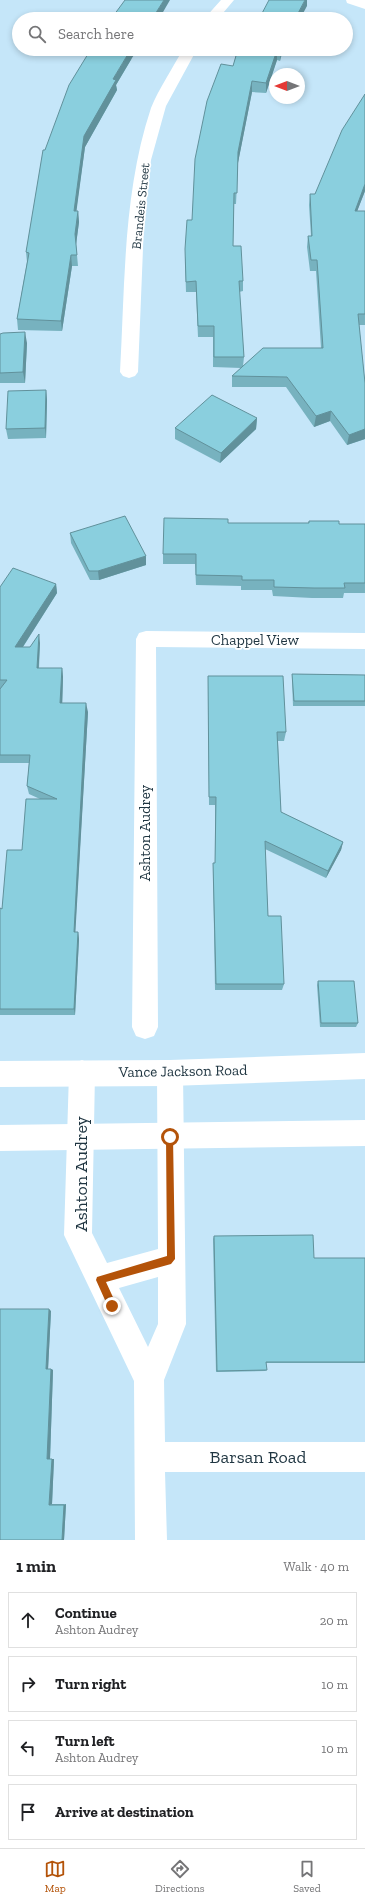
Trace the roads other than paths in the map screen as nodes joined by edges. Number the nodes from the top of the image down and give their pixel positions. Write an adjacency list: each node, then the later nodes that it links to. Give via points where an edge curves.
1 (228, 0): 4 (street)
2 (352, 0): 3 (street)
3 (365, 5)
4 (217, 12)
5 (186, 56): 6 (street, Brandeis Street, via 160,106 144,160 136,224)
6 (129, 372)
7 (146, 639): 8 (street, Chappel View); 9 (street, Ashton Audrey)
8 (365, 641)
9 (145, 1027)
10 (365, 1066): 12 (street, Vance Jackson Road)
11 (82, 1073): 12 (street, Vance Jackson Road); 13 (street, Vance Jackson Road); 17 (street, Ashton Audrey)
12 (170, 1073): 15 (street, Ashton Audrey)
13 (0, 1074)
14 (365, 1133): 15 (street)
15 (170, 1137): 17 (street); 18 (street, Ashton Audrey)
16 (0, 1138): 17 (street)
17 (80, 1138): 19 (street, Ashton Audrey, via 78,1235)
18 (171, 1259): 19 (street); 20 (street, Ashton Audrey, via 172,1324)
19 (100, 1280): 20 (street, Ashton Audrey)
20 (149, 1380): 21 (street, Ashton Audrey)
21 (151, 1457): 22 (street, Barsan Road); 23 (street, Ashton Audrey)
22 (365, 1457)
23 (151, 1540)

